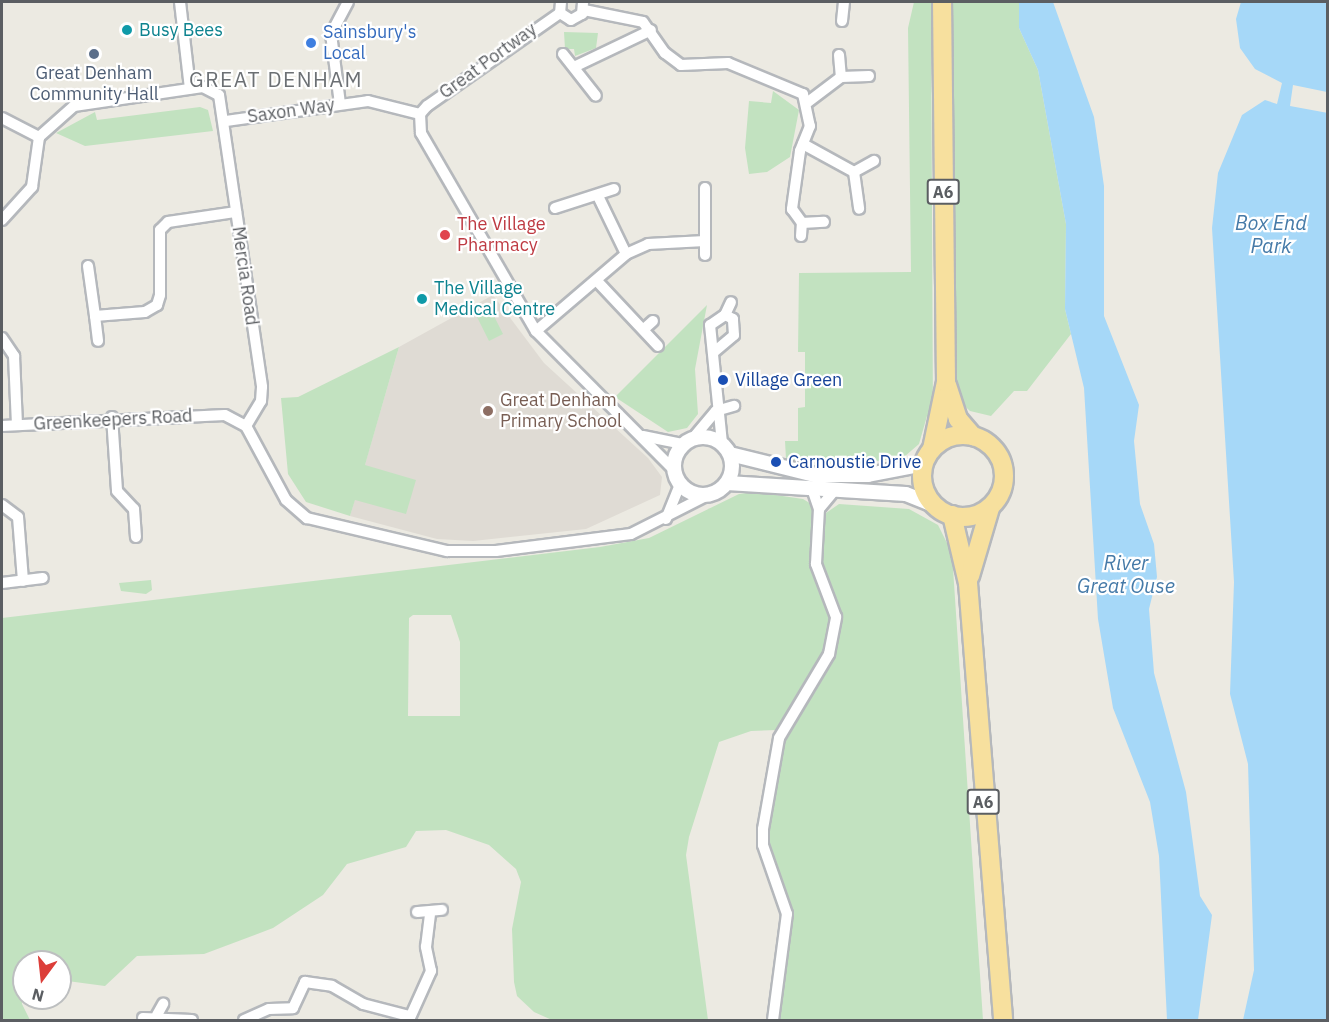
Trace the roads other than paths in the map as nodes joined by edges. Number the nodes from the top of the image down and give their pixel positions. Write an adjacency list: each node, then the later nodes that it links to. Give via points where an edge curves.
1 (180, 2): 14 (street)
2 (348, 2): 17 (street, via 331,34)
3 (844, 2): 7 (street)
4 (942, 2): 50 (highway, A6)
5 (584, 6): 6 (street, via 575,19); 8 (street, via 605,18 634,18)
6 (560, 7): 18 (street, Great Portway, via 449,87)
7 (842, 21)
8 (651, 30): 11 (street); 16 (street, via 665,53 681,65 728,63 794,88)
9 (563, 54): 11 (street)
10 (839, 56): 13 (street)
11 (576, 66): 15 (street, via 584,86)
12 (869, 76): 13 (street)
13 (841, 77): 16 (street)
14 (190, 88): 20 (street, Saxon Way, via 204,87 219,95); 21 (street, Saxon Way, via 92,100 57,117)
15 (596, 96)
16 (808, 102): 22 (street, via 810,126)
17 (340, 104): 18 (street, Saxon Way, via 383,101); 20 (street, Saxon Way)
18 (420, 114): 45 (street, via 421,133)
19 (2, 118): 21 (street)
20 (226, 121): 30 (street, Mercia Road)
21 (39, 136): 31 (street, via 32,187)
22 (803, 144): 24 (street); 33 (street, via 792,209)
23 (874, 161): 24 (street)
24 (854, 172): 29 (street)
25 (705, 188): 35 (street)
26 (614, 189): 27 (street)
27 (598, 196): 28 (street); 36 (street)
28 (555, 208)
29 (859, 209)
30 (236, 212): 42 (street, via 168,222 160,230 157,305 145,312); 56 (street, Mercia Road, via 262,387 261,401)
31 (2, 220)
32 (824, 222): 33 (street)
33 (802, 223): 34 (street)
34 (801, 236)
35 (705, 241): 36 (street, via 657,243); 37 (street)
36 (626, 254): 39 (street)
37 (705, 255)
38 (88, 266): 42 (street)
39 (597, 281): 44 (street); 45 (street)
40 (731, 303): 41 (street)
41 (725, 315): 49 (street, via 710,325); 49 (street, via 733,319 734,335)
42 (95, 316): 47 (street)
43 (653, 321): 44 (street)
44 (644, 329): 48 (street)
45 (536, 331): 57 (street)
46 (2, 338): 54 (street, via 14,356)
47 (98, 341)
48 (658, 346)
49 (714, 352): 52 (street)
50 (946, 382): 58 (highway, A6, via 958,419); 61 (highway, A6)
51 (734, 406): 52 (street)
52 (716, 411): 59 (street); 60 (street)
53 (112, 417): 54 (street, Greenkeepers Road); 56 (street, Greenkeepers Road, via 225,416); 74 (street, via 117,490 134,509)
54 (16, 425): 55 (street, Greenkeepers Road)
55 (2, 426)
56 (246, 426): 73 (street, via 295,510 323,523 406,544 496,551 631,534)
57 (643, 436): 59 (street); 62 (street)
58 (973, 436): 61 (highway, via 944,440); 70 (highway, via 995,449 1005,473)
59 (689, 441): 60 (street); 62 (street)
60 (726, 449): 61 (street, via 815,475 868,475); 63 (street)
61 (928, 456): 69 (highway, via 923,486)
62 (674, 469): 64 (street)
63 (727, 483): 65 (street, via 758,481); 67 (street)
64 (680, 484): 67 (street); 73 (street)
65 (812, 489): 66 (street); 71 (street)
66 (834, 491): 69 (street, via 906,494); 71 (street)
67 (708, 495): 73 (street)
68 (2, 505): 76 (street, via 18,517)
69 (935, 506): 72 (highway)
70 (990, 508): 72 (highway, via 971,516); 78 (highway, A6)
71 (819, 509): 88 (street, via 816,564 836,617 834,637 779,738 764,830 763,845 787,914)
72 (952, 515): 78 (highway, A6)
73 (666, 519)
74 (136, 537)
75 (43, 578): 76 (street)
76 (22, 581): 77 (street)
77 (2, 583)
78 (968, 583): 89 (highway, A6)
79 (442, 910): 81 (street)
80 (417, 912): 81 (street)
81 (429, 915): 85 (street, via 426,947 431,971)
82 (163, 1004): 83 (street)
83 (157, 1015): 84 (street); 86 (street)
84 (143, 1018)
85 (409, 1018): 87 (street, via 363,1004 332,986 305,982 293,1008 269,1009)
86 (192, 1020)
87 (244, 1020)
88 (773, 1020)
89 (1003, 1020)

